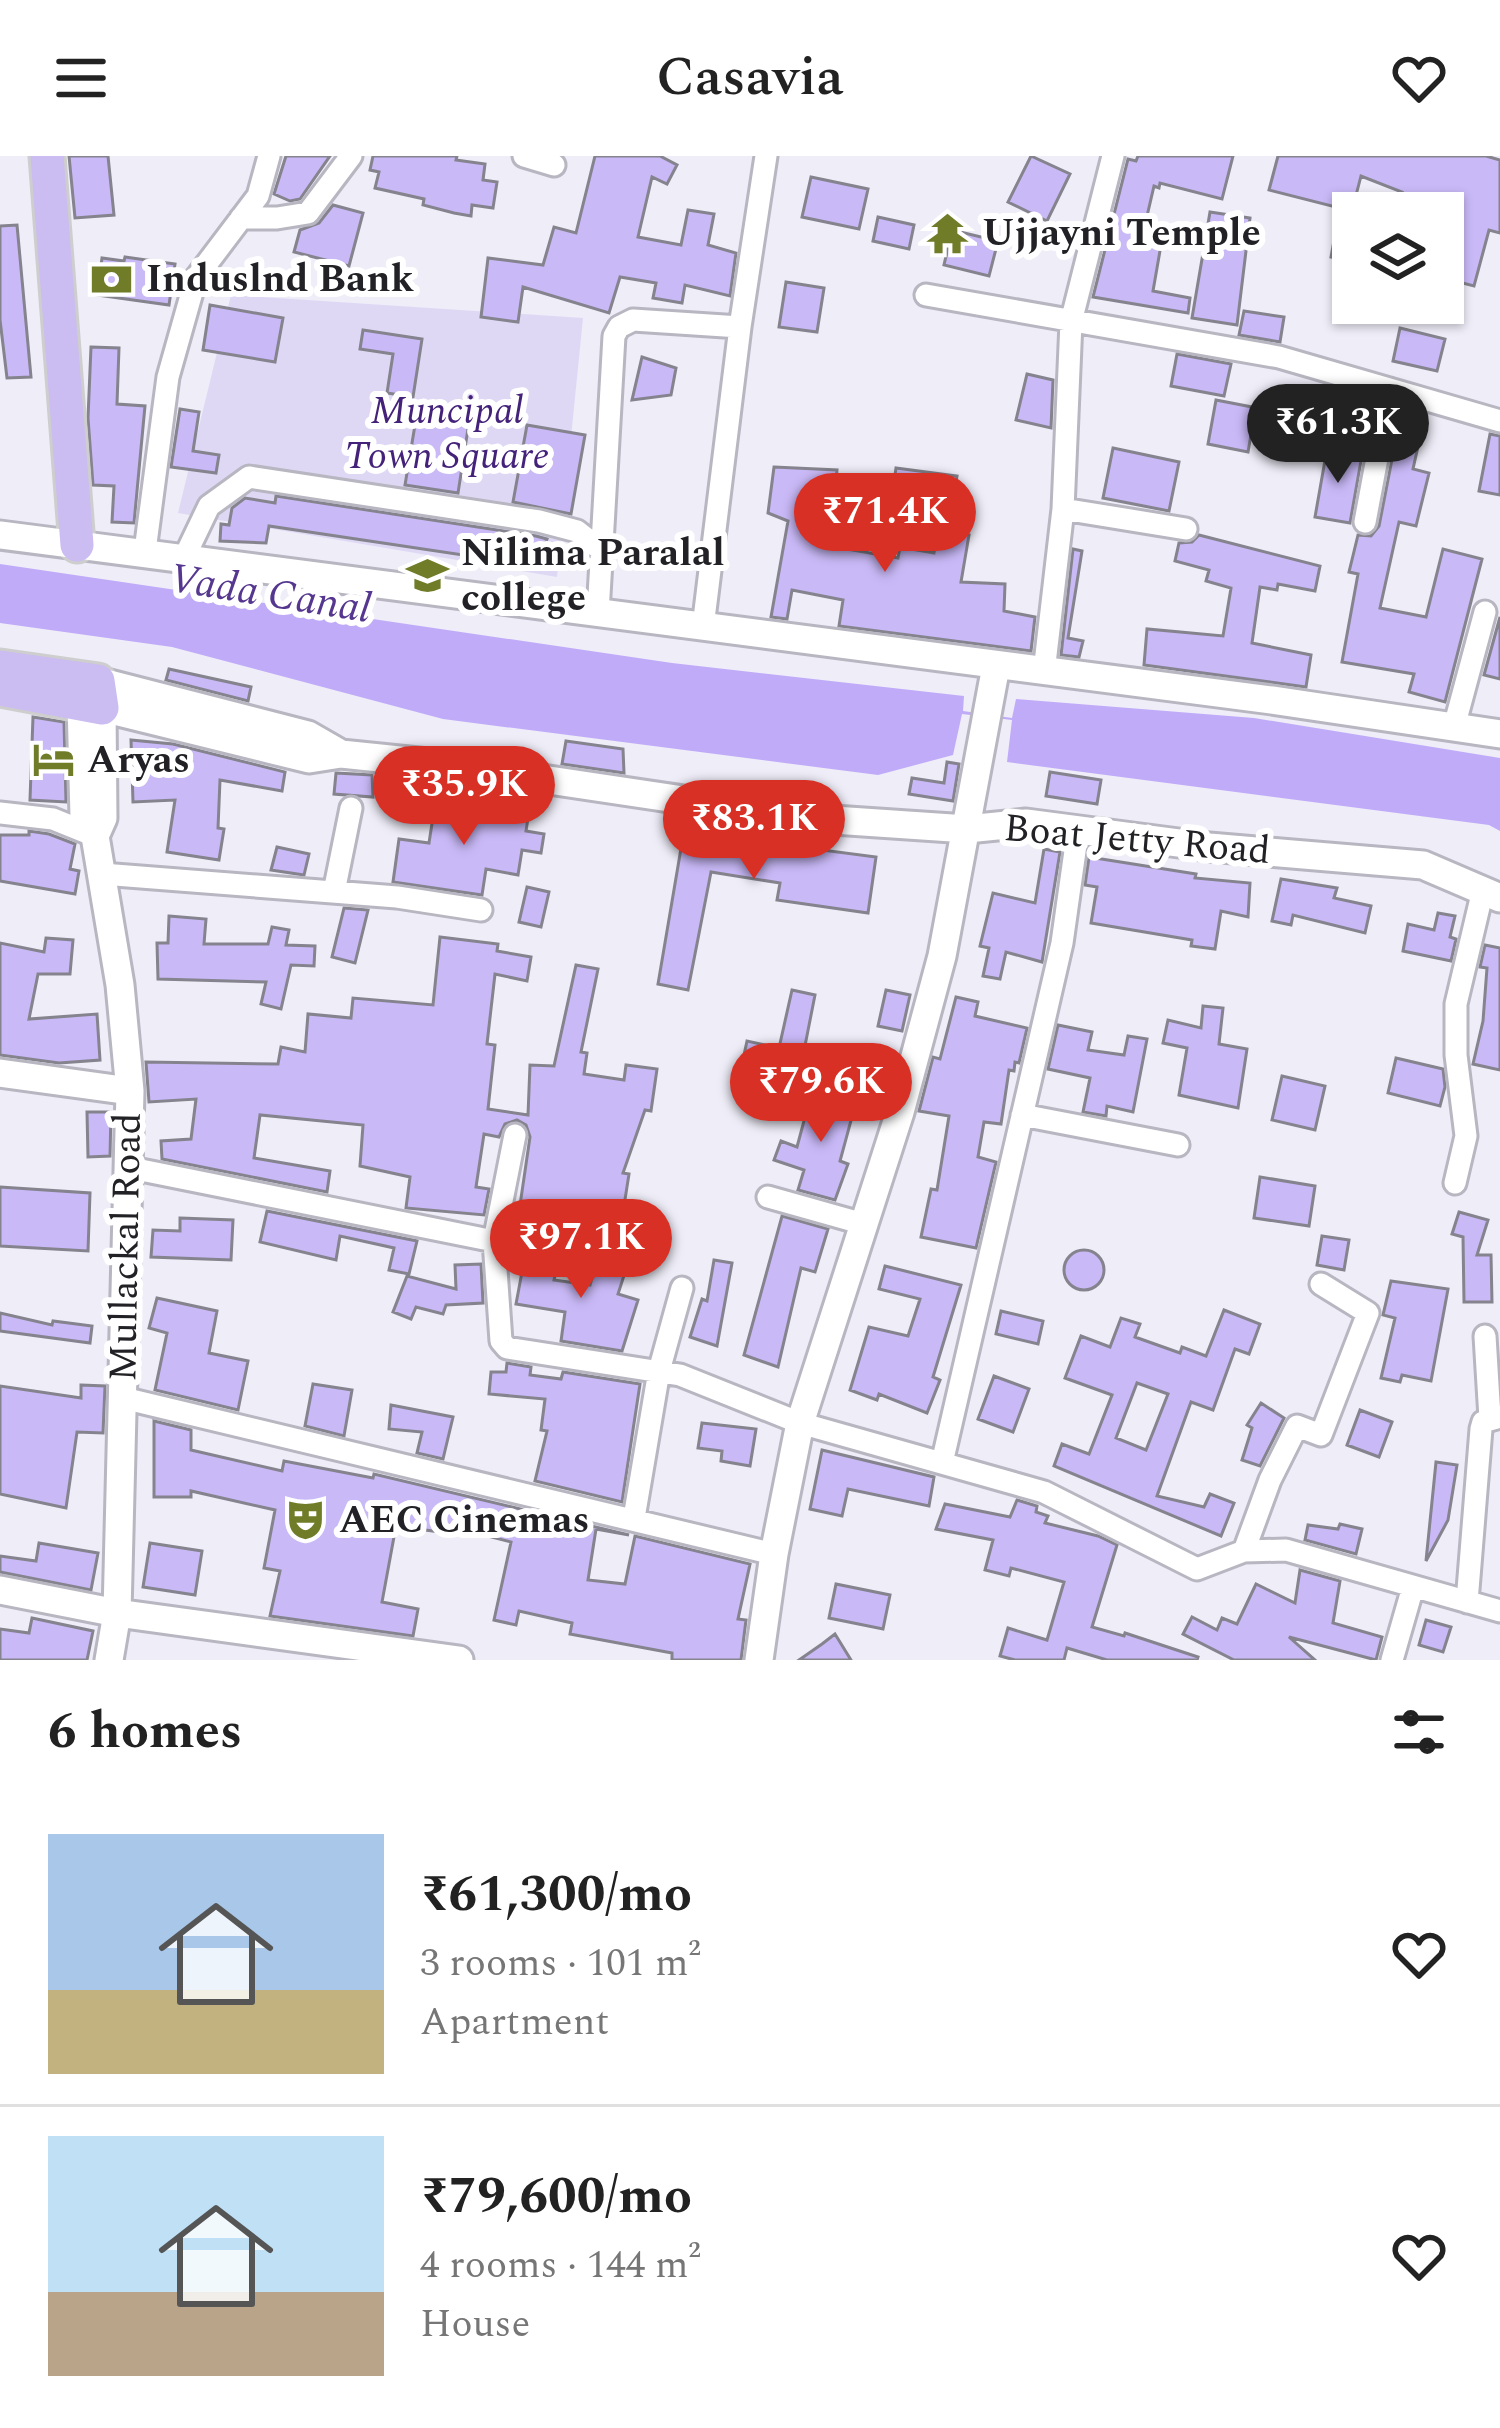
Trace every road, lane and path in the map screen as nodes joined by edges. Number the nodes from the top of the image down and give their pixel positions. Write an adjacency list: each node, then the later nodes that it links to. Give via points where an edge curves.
1 (47, 156): 18 (main road)
2 (269, 156): 8 (street, via 258,196)
3 (351, 156): 8 (street, via 308,213)
4 (524, 156): 7 (street)
5 (766, 156): 11 (street)
6 (1113, 156): 10 (street)
7 (554, 165)
8 (241, 218): 20 (street, via 190,298 168,377)
9 (926, 295): 10 (street)
10 (1072, 322): 12 (street, via 1279,357); 14 (street)
11 (740, 327): 19 (street, via 633,320 614,336); 24 (street)
12 (1390, 389): 13 (street); 15 (street)
13 (1500, 421)
14 (1063, 509): 16 (street); 27 (street)
15 (1365, 522)
16 (1186, 530)
17 (0, 535): 18 (main road)
18 (77, 545): 20 (main road)
19 (601, 550): 21 (street, via 577,531 539,521 249,477 208,506); 23 (street)
20 (146, 551): 21 (main road)
21 (185, 556): 23 (main road)
22 (1485, 612): 30 (street)
23 (598, 613): 24 (main road)
24 (703, 627): 25 (main road)
25 (996, 666): 27 (main road); 34 (main road)
26 (0, 667): 29 (main road)
27 (1044, 672): 30 (main road)
28 (0, 689): 29 (main road)
29 (90, 692): 34 (main road, Boat Jetty Road, via 308,735 340,754 804,818); 36 (main road, Mullackal Road, via 103,818)
30 (1454, 727): 31 (main road)
31 (1500, 734)
32 (351, 808): 38 (street)
33 (0, 812): 36 (street, via 53,819)
34 (967, 829): 35 (main road, Boat Jetty Road, via 1026,823); 49 (main road, via 942,956)
35 (1078, 830): 39 (main road, Boat Jetty Road, via 1423,865); 43 (street, via 1062,943)
36 (95, 836): 37 (main road, Mullackal Road)
37 (102, 874): 38 (street); 42 (main road, Mullackal Road)
38 (334, 892): 40 (street)
39 (1492, 894): 47 (street, via 1456,1004 1466,1136)
40 (481, 910)
41 (0, 1073): 42 (main road)
42 (130, 1091): 46 (main road, Mullackal Road)
43 (1022, 1115): 45 (street); 59 (street)
44 (515, 1135): 51 (street)
45 (1178, 1145)
46 (131, 1168): 51 (street); 56 (main road, Mullackal Road)
47 (1455, 1183)
48 (768, 1197): 49 (street)
49 (864, 1224): 58 (main road)
50 (621, 1240): 51 (street)
51 (494, 1241): 55 (street, via 507,1348)
52 (1322, 1284): 61 (street, via 1368,1313 1321,1435 1298,1426)
53 (682, 1288): 55 (street)
54 (1485, 1336): 57 (street)
55 (659, 1371): 58 (street); 60 (street)
56 (123, 1398): 60 (street); 67 (main road, Mullackal Road)
57 (1495, 1417): 65 (street, via 1480,1429)
58 (800, 1423): 59 (street); 62 (main road)
59 (942, 1463): 61 (street, via 1044,1492 1187,1566)
60 (634, 1518): 62 (street)
61 (1244, 1551): 63 (street, via 1286,1550)
62 (774, 1554): 71 (main road)
63 (1413, 1587): 65 (street); 72 (street)
64 (0, 1590): 67 (main road)
65 (1467, 1603): 66 (street)
66 (1500, 1611)
67 (117, 1612): 68 (main road); 69 (main road, Mullackal Road)
68 (374, 1655): 70 (main road)
69 (109, 1660)
70 (459, 1660)
71 (759, 1660)
72 (1392, 1660)

